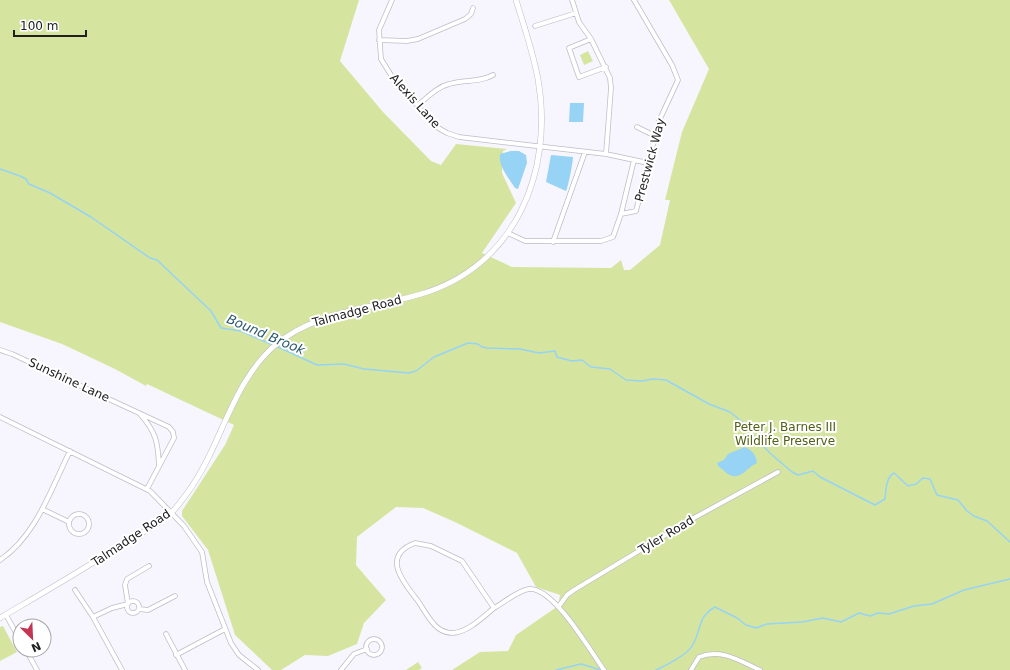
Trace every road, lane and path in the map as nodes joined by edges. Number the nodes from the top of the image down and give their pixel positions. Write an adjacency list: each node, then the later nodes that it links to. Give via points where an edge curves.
1 (392, 0): 9 (street, Alexis Lane, via 383,18)
2 (516, 0): 15 (street, Talmadge Road, via 538,80 541,110)
3 (572, 0): 6 (street)
4 (634, 0): 14 (street, Prestwick Way, via 678,80)
5 (474, 8): 9 (street, via 465,19 418,39)
6 (576, 13): 7 (street); 8 (street)
7 (535, 26)
8 (591, 39): 10 (street); 10 (street, via 569,48 580,77)
9 (379, 40): 12 (street, Alexis Lane, via 381,59)
10 (606, 67): 17 (street, via 611,88)
11 (493, 75): 12 (street, via 479,81 448,84)
12 (418, 105): 15 (street, Alexis Lane, via 435,126 447,133 485,140)
13 (637, 126): 14 (street)
14 (655, 136): 19 (street, Prestwick Way)
15 (540, 145): 16 (street, Alexis Lane); 21 (street, Talmadge Road, via 531,188)
16 (585, 152): 17 (street, Alexis Lane); 22 (street)
17 (606, 154): 18 (street, Alexis Lane)
18 (634, 160): 19 (street, Alexis Lane); 20 (street)
19 (648, 163): 20 (street, Prestwick Way, via 636,211)
20 (621, 214): 22 (street, Prestwick Way, via 613,237 601,241)
21 (508, 233): 22 (street, Prestwick Way, via 525,241); 31 (street, Talmadge Road, via 492,254 481,263 440,288 315,322 285,338 258,363 237,399 203,470)
22 (553, 242)
23 (0, 350): 24 (street, Sunshine Lane)
24 (138, 412): 27 (street, Sunshine Lane, via 155,435); 27 (street, Sunshine Lane, via 169,427 173,432 174,438)
25 (0, 417): 26 (street)
26 (70, 451): 29 (street); 30 (street)
27 (159, 466): 29 (street, Sunshine Lane)
28 (778, 472): 38 (street, Tyler Road, via 692,519 574,590)
29 (147, 489): 31 (street)
30 (42, 509): 32 (street); 33 (street, via 25,536)
31 (170, 514): 41 (street, Talmadge Road); 45 (street, via 184,526 202,552 207,582)
32 (69, 522): 32 (street, via 72,530 77,533 85,531 88,526 86,517 81,514 72,516)
33 (0, 560)
34 (150, 566): 37 (street, via 127,579 125,585)
35 (75, 590): 43 (street)
36 (175, 596): 40 (street, via 148,610)
37 (128, 604): 40 (street, via 135,601); 40 (street, via 130,612 134,613); 43 (street, via 112,608)
38 (559, 606): 39 (street, via 542,592 530,589); 55 (street)
39 (494, 608): 39 (street, via 459,632 443,631 434,624 399,574 398,557 404,548 421,543 454,556 466,566)
40 (139, 609)
41 (6, 615): 42 (street, Talmadge Road); 44 (street)
42 (0, 618)
43 (93, 618): 51 (street)
44 (12, 626)
45 (225, 629): 48 (street); 53 (street, via 239,655)
46 (166, 634): 48 (street)
47 (367, 649): 54 (street, via 354,654)
48 (176, 655): 52 (street)
49 (30, 658): 50 (street)
50 (37, 670)
51 (122, 670)
52 (185, 670)
53 (258, 670)
54 (341, 670)
55 (604, 670)
56 (691, 670): 57 (street, via 699,657 716,652)
57 (760, 670)

